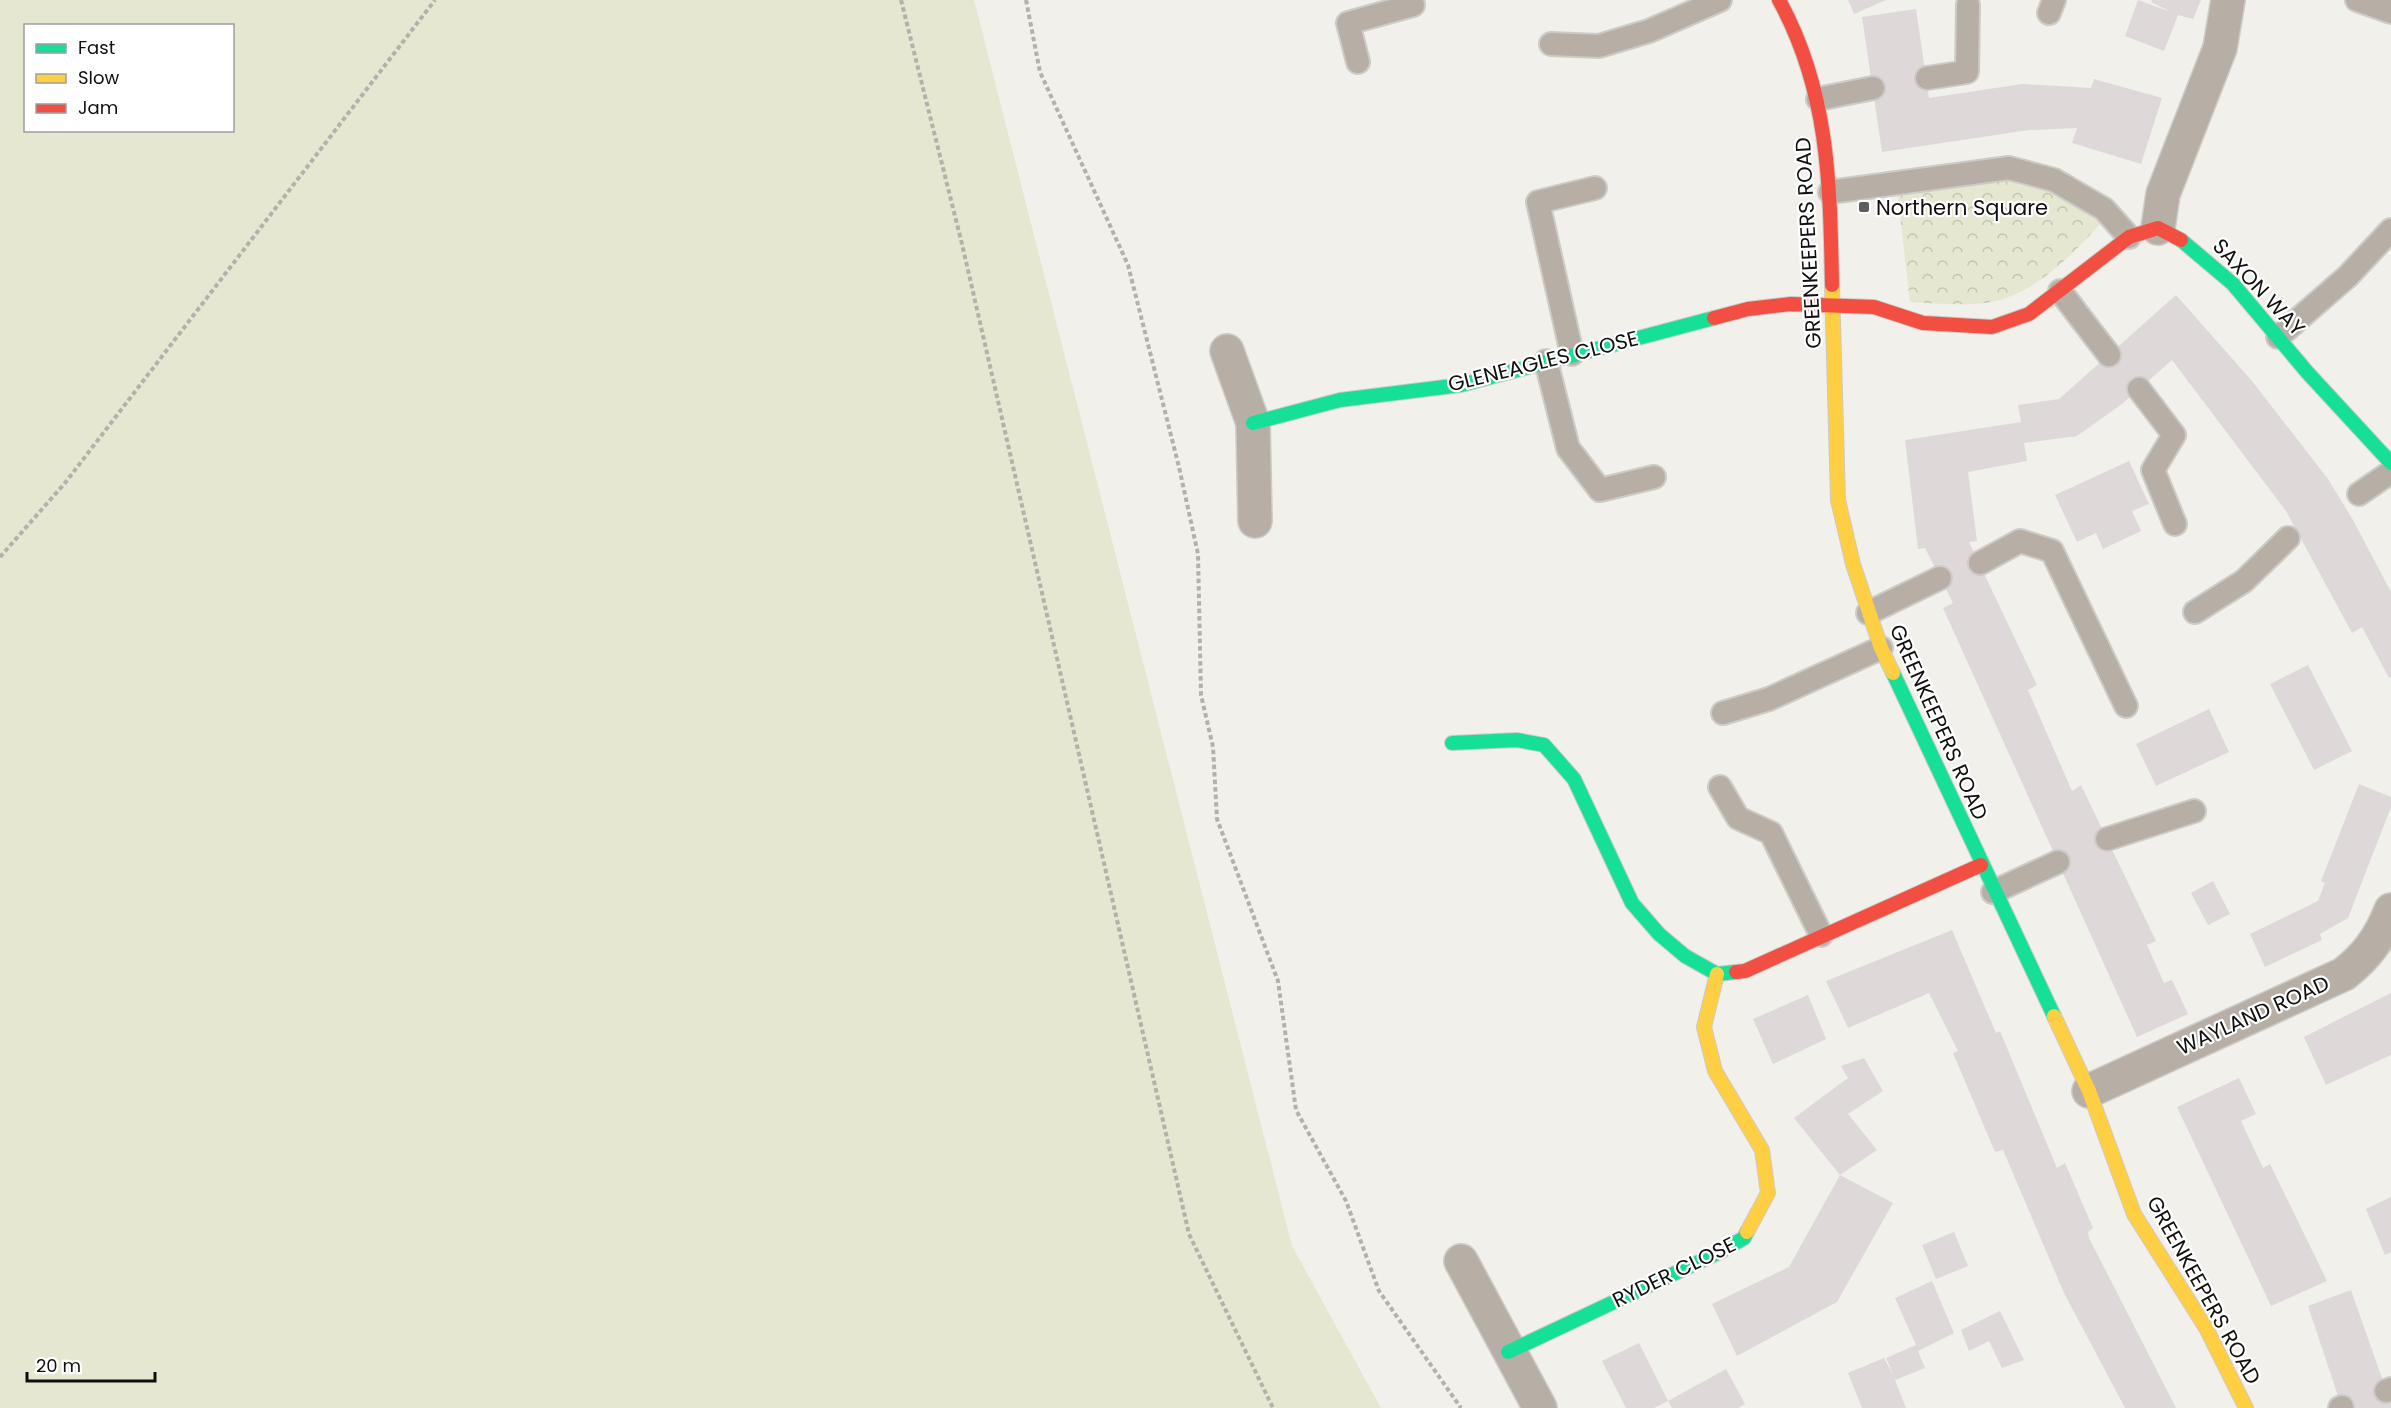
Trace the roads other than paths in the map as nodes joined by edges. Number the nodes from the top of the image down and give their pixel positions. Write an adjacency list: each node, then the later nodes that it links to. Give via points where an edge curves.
1 (1412, 0): 9 (lane, via 1413,4 1348,23)
2 (1720, 0): 8 (lane, via 1649,31 1599,46)
3 (1779, 0): 12 (street, GREENKEEPERS ROAD, via 1797,33)
4 (2228, 0): 16 (street, via 2220,48 2163,194)
5 (2357, 0): 7 (lane)
6 (1968, 5): 10 (lane, via 1967,72)
7 (2391, 12)
8 (1551, 44)
9 (1358, 62)
10 (1927, 78)
11 (1873, 88): 12 (lane)
12 (1818, 99): 14 (street, GREENKEEPERS ROAD)
13 (1595, 188): 21 (lane, via 1538,202)
14 (1830, 192): 16 (lane, via 2009,168 2054,180); 18 (street, GREENKEEPERS ROAD)
15 (2391, 230): 19 (lane, via 2348,276)
16 (2143, 233): 17 (street); 19 (street, SAXON WAY, via 2189,244 2233,284)
17 (2060, 291): 18 (street, via 2029,314 1992,327 1923,323 1874,307); 22 (lane)
18 (1834, 304): 21 (street, GLENEAGLES CLOSE, via 1748,309); 36 (street, GREENKEEPERS ROAD, via 1838,500)
19 (2278, 337): 26 (street, SAXON WAY)
20 (1227, 351): 25 (street)
21 (1572, 354): 23 (street, GLENEAGLES CLOSE)
22 (2109, 355)
23 (1546, 361): 25 (street, GLENEAGLES CLOSE, via 1461,385 1340,400); 28 (lane, via 1568,448 1600,490)
24 (2139, 389): 31 (lane, via 2174,435 2153,470)
25 (1253, 423): 30 (street)
26 (2391, 463)
27 (2391, 472): 29 (lane)
28 (1654, 477)
29 (2359, 494)
30 (1255, 521)
31 (2175, 524)
32 (2288, 538): 35 (lane, via 2244,581)
33 (1980, 563): 38 (lane, via 2020,541 2052,551)
34 (1940, 578): 36 (lane)
35 (2195, 612)
36 (1868, 613): 37 (street, GREENKEEPERS ROAD)
37 (1881, 648): 39 (lane, via 1769,699); 45 (street, GREENKEEPERS ROAD)
38 (2126, 706)
39 (1723, 713)
40 (1452, 743): 49 (street, via 1517,740 1544,745 1574,779 1632,903 1685,956)
41 (1719, 787): 48 (lane, via 1738,818 1771,833)
42 (2194, 811): 43 (lane)
43 (2107, 839)
44 (2058, 862): 46 (lane)
45 (1981, 866): 46 (street, GREENKEEPERS ROAD); 48 (street)
46 (1993, 892): 50 (street, GREENKEEPERS ROAD)
47 (2391, 910): 50 (street, WAYLAND ROAD, via 2367,956 2344,974)
48 (1821, 935): 49 (street, via 1745,971)
49 (1718, 974): 52 (street, RYDER CLOSE, via 1704,1027 1715,1071 1762,1150 1768,1192 1744,1238)
50 (2089, 1091): 54 (street, GREENKEEPERS ROAD, via 2134,1214 2206,1328)
51 (1461, 1261): 52 (street)
52 (1508, 1352): 53 (street)
53 (1540, 1408)
54 (2246, 1408)

